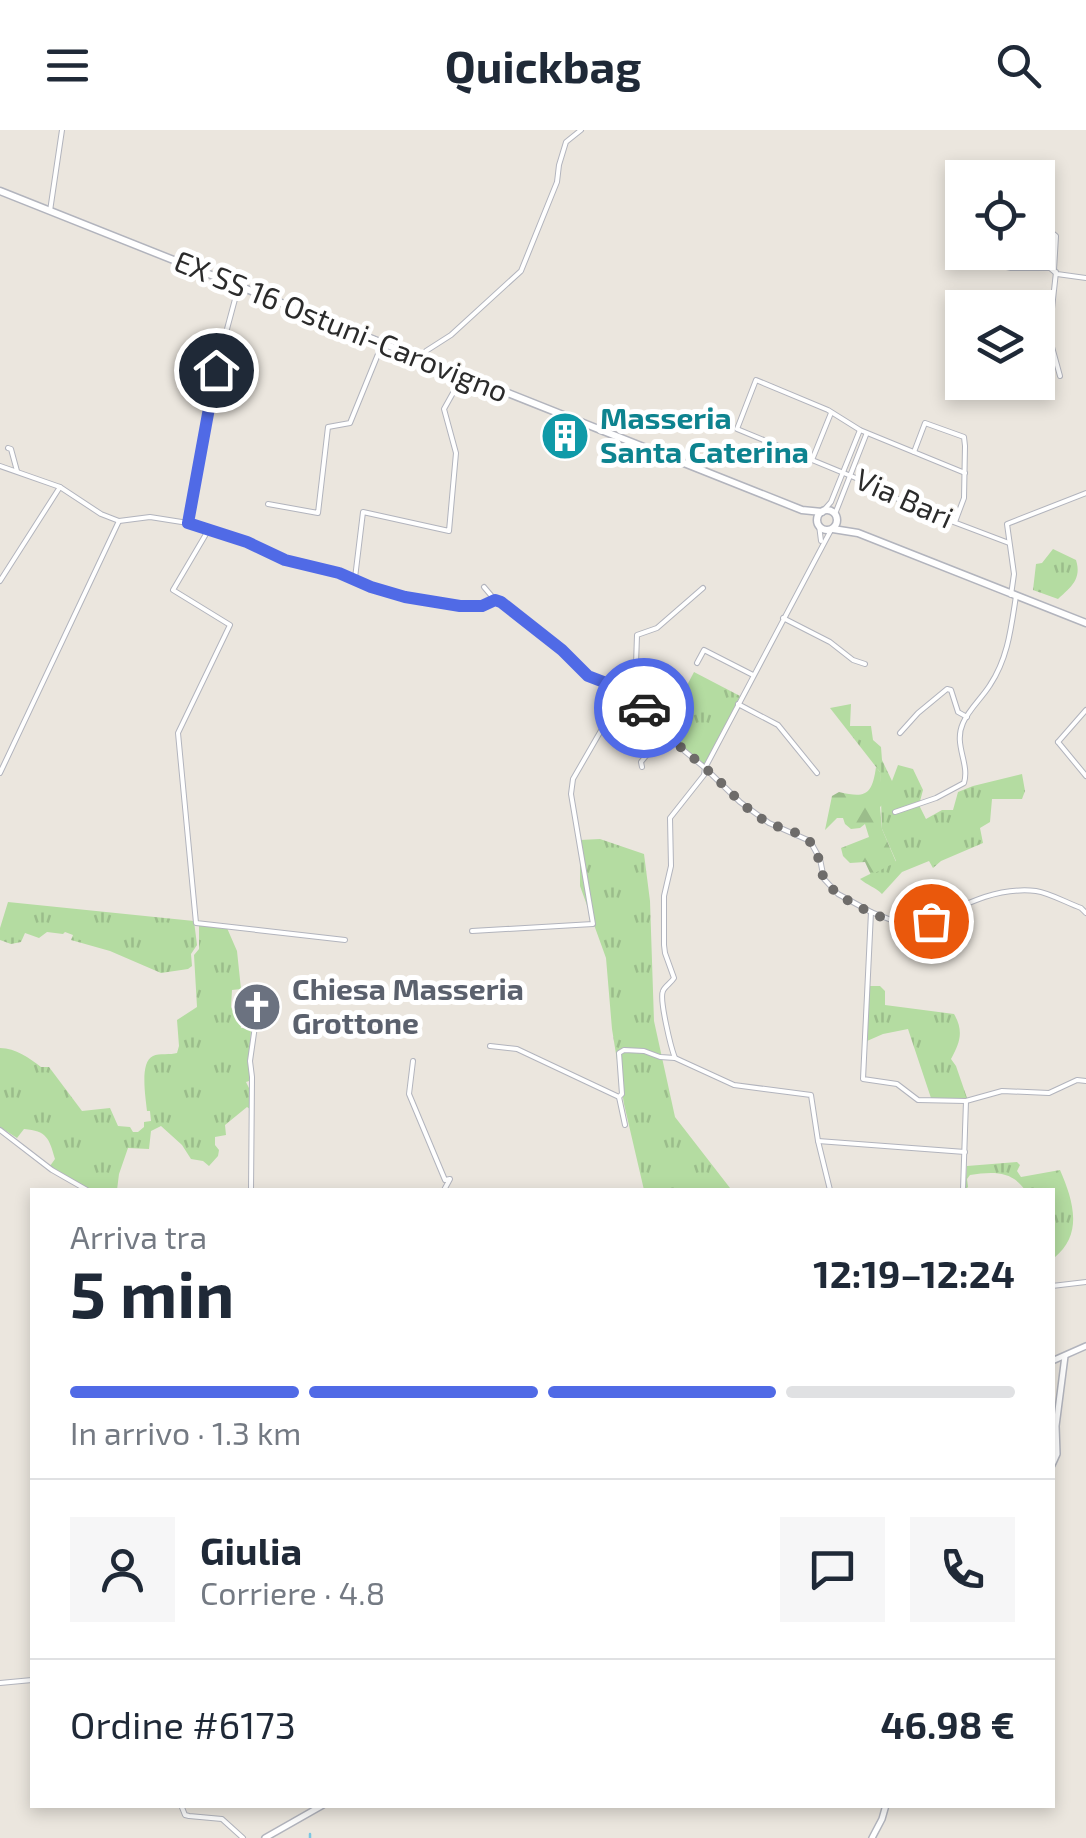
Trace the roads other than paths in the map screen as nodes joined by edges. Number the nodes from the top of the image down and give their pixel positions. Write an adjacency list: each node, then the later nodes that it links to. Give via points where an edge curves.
1 (62, 130): 4 (street)
2 (581, 130): 11 (street, via 566,142 521,271)
3 (0, 191): 4 (main road, EX SS 16 Ostuni-Carovigno)
4 (50, 211): 9 (main road, EX SS 16 Ostuni-Carovigno)
5 (1055, 235): 7 (street)
6 (1046, 270): 7 (street)
7 (1055, 271): 8 (street); 13 (street, via 1049,336)
8 (1086, 278)
9 (239, 286): 10 (main road, EX SS 16 Ostuni-Carovigno); 32 (street)
10 (383, 342): 11 (main road, EX SS 16 Ostuni-Carovigno); 26 (street, via 350,423 328,426 318,513)
11 (423, 359): 12 (main road, EX SS 16 Ostuni-Carovigno)
12 (463, 375): 27 (main road, EX SS 16 Ostuni-Carovigno); 39 (street, via 444,409 456,453 449,530 363,512)
13 (1060, 376)
14 (831, 412): 15 (street); 18 (street); 18 (street, Via Bari, via 756,380 737,430)
15 (863, 432): 17 (street); 21 (street); 23 (street)
16 (8, 448): 20 (street)
17 (914, 452): 22 (street); 22 (street, via 925,423 964,437)
18 (812, 460): 21 (street, Via Bari)
19 (0, 466): 20 (street)
20 (17, 471): 24 (street)
21 (843, 472): 23 (street, Via Bari); 28 (street)
22 (965, 474): 31 (street)
23 (850, 475): 29 (street); 31 (street, Via Bari)
24 (60, 487): 30 (street); 40 (street)
25 (1086, 493): 37 (street, via 1007,524)
26 (268, 504)
27 (802, 510): 28 (main road); 33 (main road)
28 (822, 511): 29 (main road); 33 (main road)
29 (836, 515): 35 (main road); 36 (main road)
30 (119, 521): 32 (street); 60 (street)
31 (955, 522): 37 (street, Via Bari)
32 (188, 523): 34 (street)
33 (818, 525): 35 (main road); 38 (street)
34 (209, 528): 39 (street, via 285,560); 66 (street, via 174,590 230,625 178,733 196,923)
35 (832, 529): 36 (main road); 38 (street)
36 (858, 532): 43 (main road)
37 (1008, 543): 43 (street)
38 (820, 546): 45 (street)
39 (355, 578): 44 (street, via 439,603 482,606)
40 (0, 581)
41 (484, 587): 44 (street)
42 (704, 588): 51 (street, via 638,635)
43 (1014, 596): 46 (main road); 54 (street, via 1007,650)
44 (495, 600): 50 (street, via 588,676)
45 (783, 618): 48 (street); 49 (street)
46 (1086, 624)
47 (696, 662): 49 (street, via 704,650)
48 (865, 664)
49 (753, 676): 52 (street)
50 (626, 689): 51 (street); 65 (street, via 573,779 593,924)
51 (635, 694): 56 (street)
52 (738, 704): 58 (street); 61 (street, via 778,725)
53 (1086, 710): 59 (street, via 1058,742)
54 (967, 717): 55 (street, via 947,690); 62 (street, via 959,738 964,783)
55 (900, 732)
56 (664, 734): 57 (street); 58 (street)
57 (642, 767)
58 (705, 768): 63 (street, via 769,823 810,841 824,879); 69 (street, via 669,820 664,944 674,978 662,996)
59 (1085, 771)
60 (0, 773)
61 (817, 773)
62 (895, 812)
63 (871, 912): 64 (street, via 914,929 993,893 1038,891); 73 (street, via 863,1079 897,1084 918,1100)
64 (1086, 914)
65 (472, 931)
66 (345, 940)
67 (254, 1026): 79 (street)
68 (490, 1046): 72 (street, via 518,1049)
69 (672, 1058): 72 (street, via 621,1050); 76 (street, via 734,1085 811,1095)
70 (413, 1060): 80 (street, via 409,1094 444,1180 450,1179)
71 (1086, 1081): 73 (street, via 1049,1093 1002,1091)
72 (619, 1097): 74 (street)
73 (966, 1101): 77 (street)
74 (625, 1125)
75 (0, 1130): 78 (street)
76 (818, 1141): 77 (street); 81 (street)
77 (965, 1152): 82 (street)
78 (84, 1188)
79 (250, 1188)
80 (445, 1188)
81 (830, 1188)
82 (963, 1188)
83 (1086, 1282): 84 (street)
84 (1055, 1286)
85 (1086, 1346): 86 (street)
86 (1065, 1356): 87 (street); 88 (street)
87 (1055, 1360)
88 (1055, 1460)
89 (30, 1680): 90 (street)
90 (0, 1683)
91 (182, 1808): 94 (street, via 189,1816 222,1819)
92 (318, 1808): 95 (street)
93 (885, 1808): 96 (street)
94 (243, 1838)
95 (265, 1838)
96 (872, 1838)

